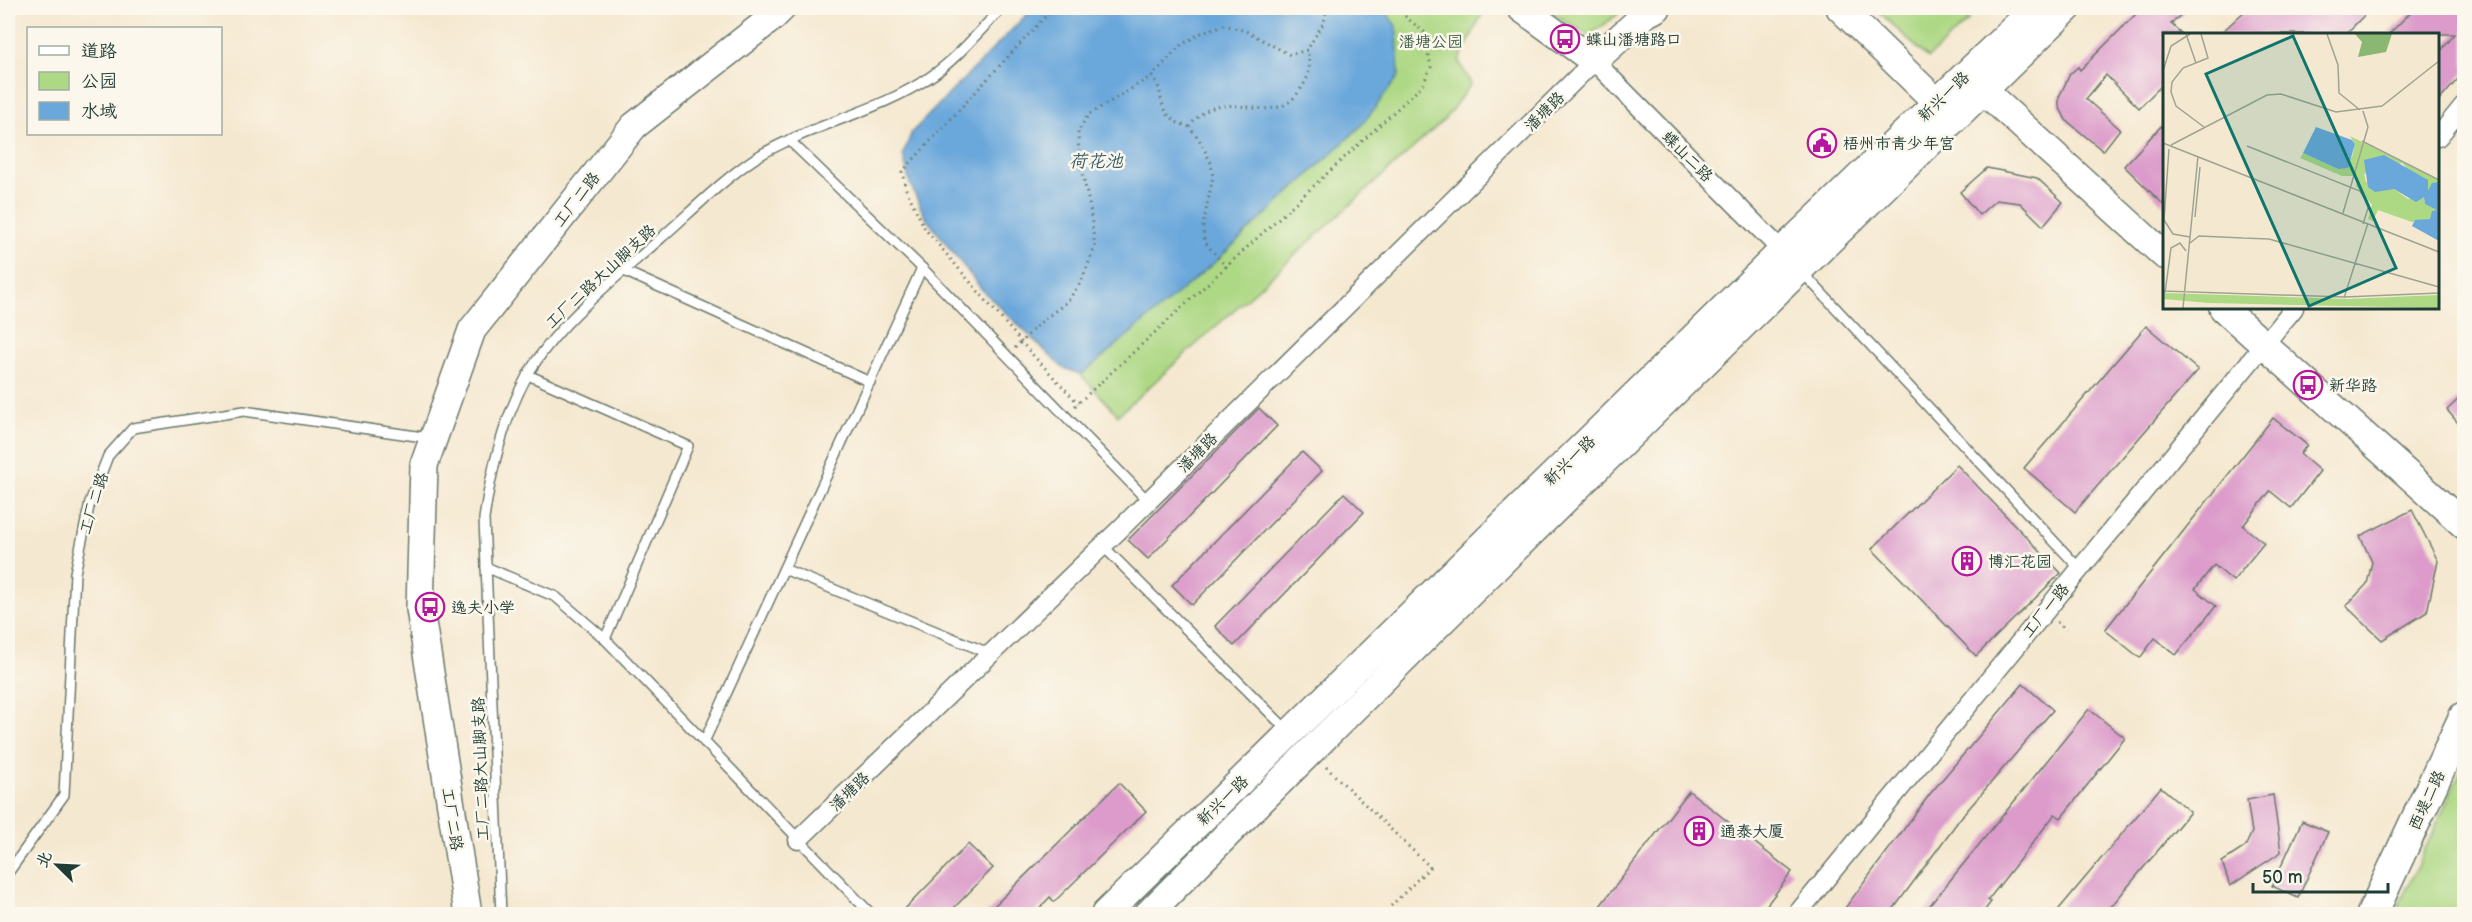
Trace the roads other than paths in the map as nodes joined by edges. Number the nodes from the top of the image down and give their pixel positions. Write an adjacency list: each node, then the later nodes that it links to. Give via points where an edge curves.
1 (782, 8): 23 (street, 工厂二路, via 634,126 472,330)
2 (1002, 8): 13 (lane, 工厂二路大山脚支路, via 930,77)
3 (1521, 8): 8 (street, 蝶山二路)
4 (1657, 8): 8 (street)
5 (1840, 8): 11 (street)
6 (2035, 8): 9 (street, 新兴一路)
7 (2068, 8): 9 (street, 新兴一路)
8 (1594, 61): 15 (street, 蝶山二路); 24 (street, 潘塘路)
9 (1974, 82): 11 (street, 新兴一路); 14 (street)
10 (2464, 105): 12 (street)
11 (1945, 110): 15 (street, 新兴一路)
12 (2439, 136)
13 (789, 140): 16 (lane); 17 (lane, 工厂二路大山脚支路, via 728,179)
14 (2163, 254)
15 (1790, 259): 29 (lane); 34 (street, 新兴一路)
16 (922, 267): 22 (lane); 24 (lane)
17 (624, 272): 21 (lane, 工厂二路大山脚支路, via 554,340); 22 (lane)
18 (2224, 309): 20 (street)
19 (2293, 309): 20 (street, 工厂一路)
20 (2263, 344): 25 (street); 29 (street, 工厂一路)
21 (528, 375): 27 (lane, 工厂二路大山脚支路, via 508,418 490,473 484,519); 30 (lane, via 688,446)
22 (870, 382): 28 (lane)
23 (434, 439): 37 (lane, 工厂二路, via 244,411 134,428 108,456 90,502 75,573 64,795); 39 (street, 工厂二路, via 424,465 420,609)
24 (1148, 501): 26 (street, 潘塘路)
25 (2464, 525)
26 (1103, 546): 31 (street, 潘塘路); 34 (lane)
27 (486, 567): 30 (lane, via 556,597); 40 (lane, 工厂二路大山脚支路)
28 (784, 568): 31 (lane); 33 (lane)
29 (2079, 568): 43 (street, 工厂一路)
30 (605, 639): 33 (lane)
31 (991, 654): 36 (street, 潘塘路)
32 (2464, 717): 44 (main road, 西堤二路)
33 (704, 742): 36 (lane)
34 (1300, 742): 38 (street, 新兴一路); 42 (street, 新兴一路)
35 (2464, 765): 45 (main road, 西堤二路)
36 (798, 840): 41 (lane)
37 (8, 873)
38 (1155, 912)
39 (468, 915)
40 (501, 915)
41 (871, 915)
42 (1105, 915)
43 (1797, 915)
44 (2372, 915)
45 (2395, 915)

